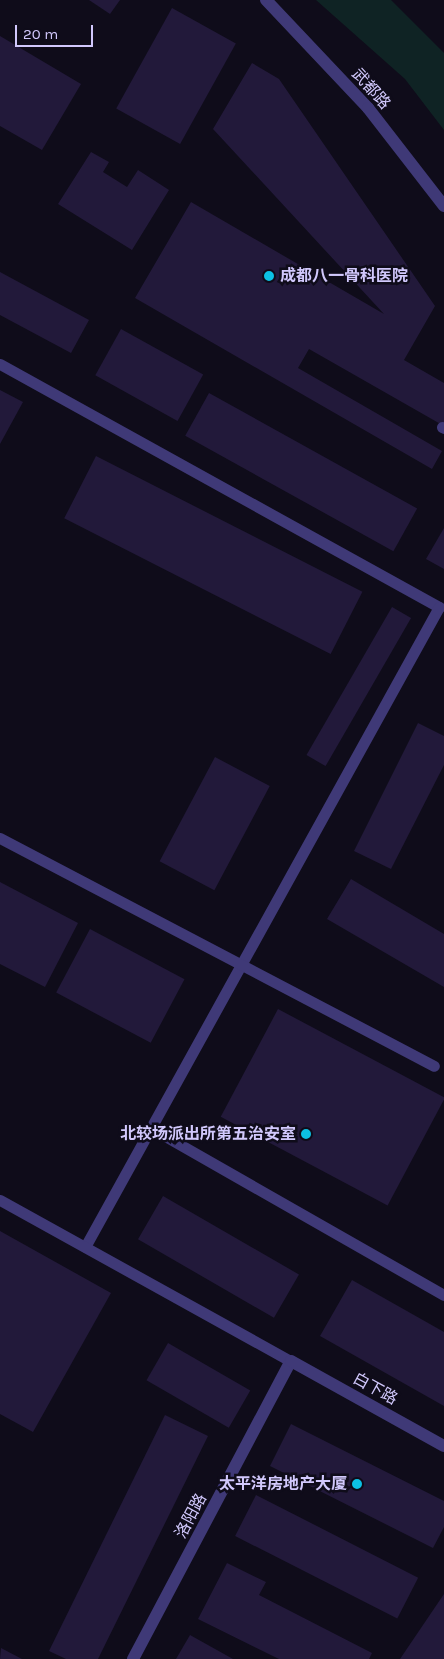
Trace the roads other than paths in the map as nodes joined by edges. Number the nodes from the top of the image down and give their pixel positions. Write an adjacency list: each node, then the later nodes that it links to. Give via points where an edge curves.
1 (266, 0): 2 (street, 武都路, via 368,108)
2 (444, 206)
3 (0, 364): 5 (lane, via 439,607)
4 (0, 838): 5 (lane)
5 (241, 964): 6 (lane); 7 (lane)
6 (434, 1066)
7 (151, 1128): 9 (lane); 10 (lane)
8 (0, 1200): 9 (lane)
9 (85, 1247): 11 (lane)
10 (444, 1295)
11 (291, 1361): 12 (street, 白下路); 13 (street, 洛阳路)
12 (444, 1446)
13 (133, 1659)

